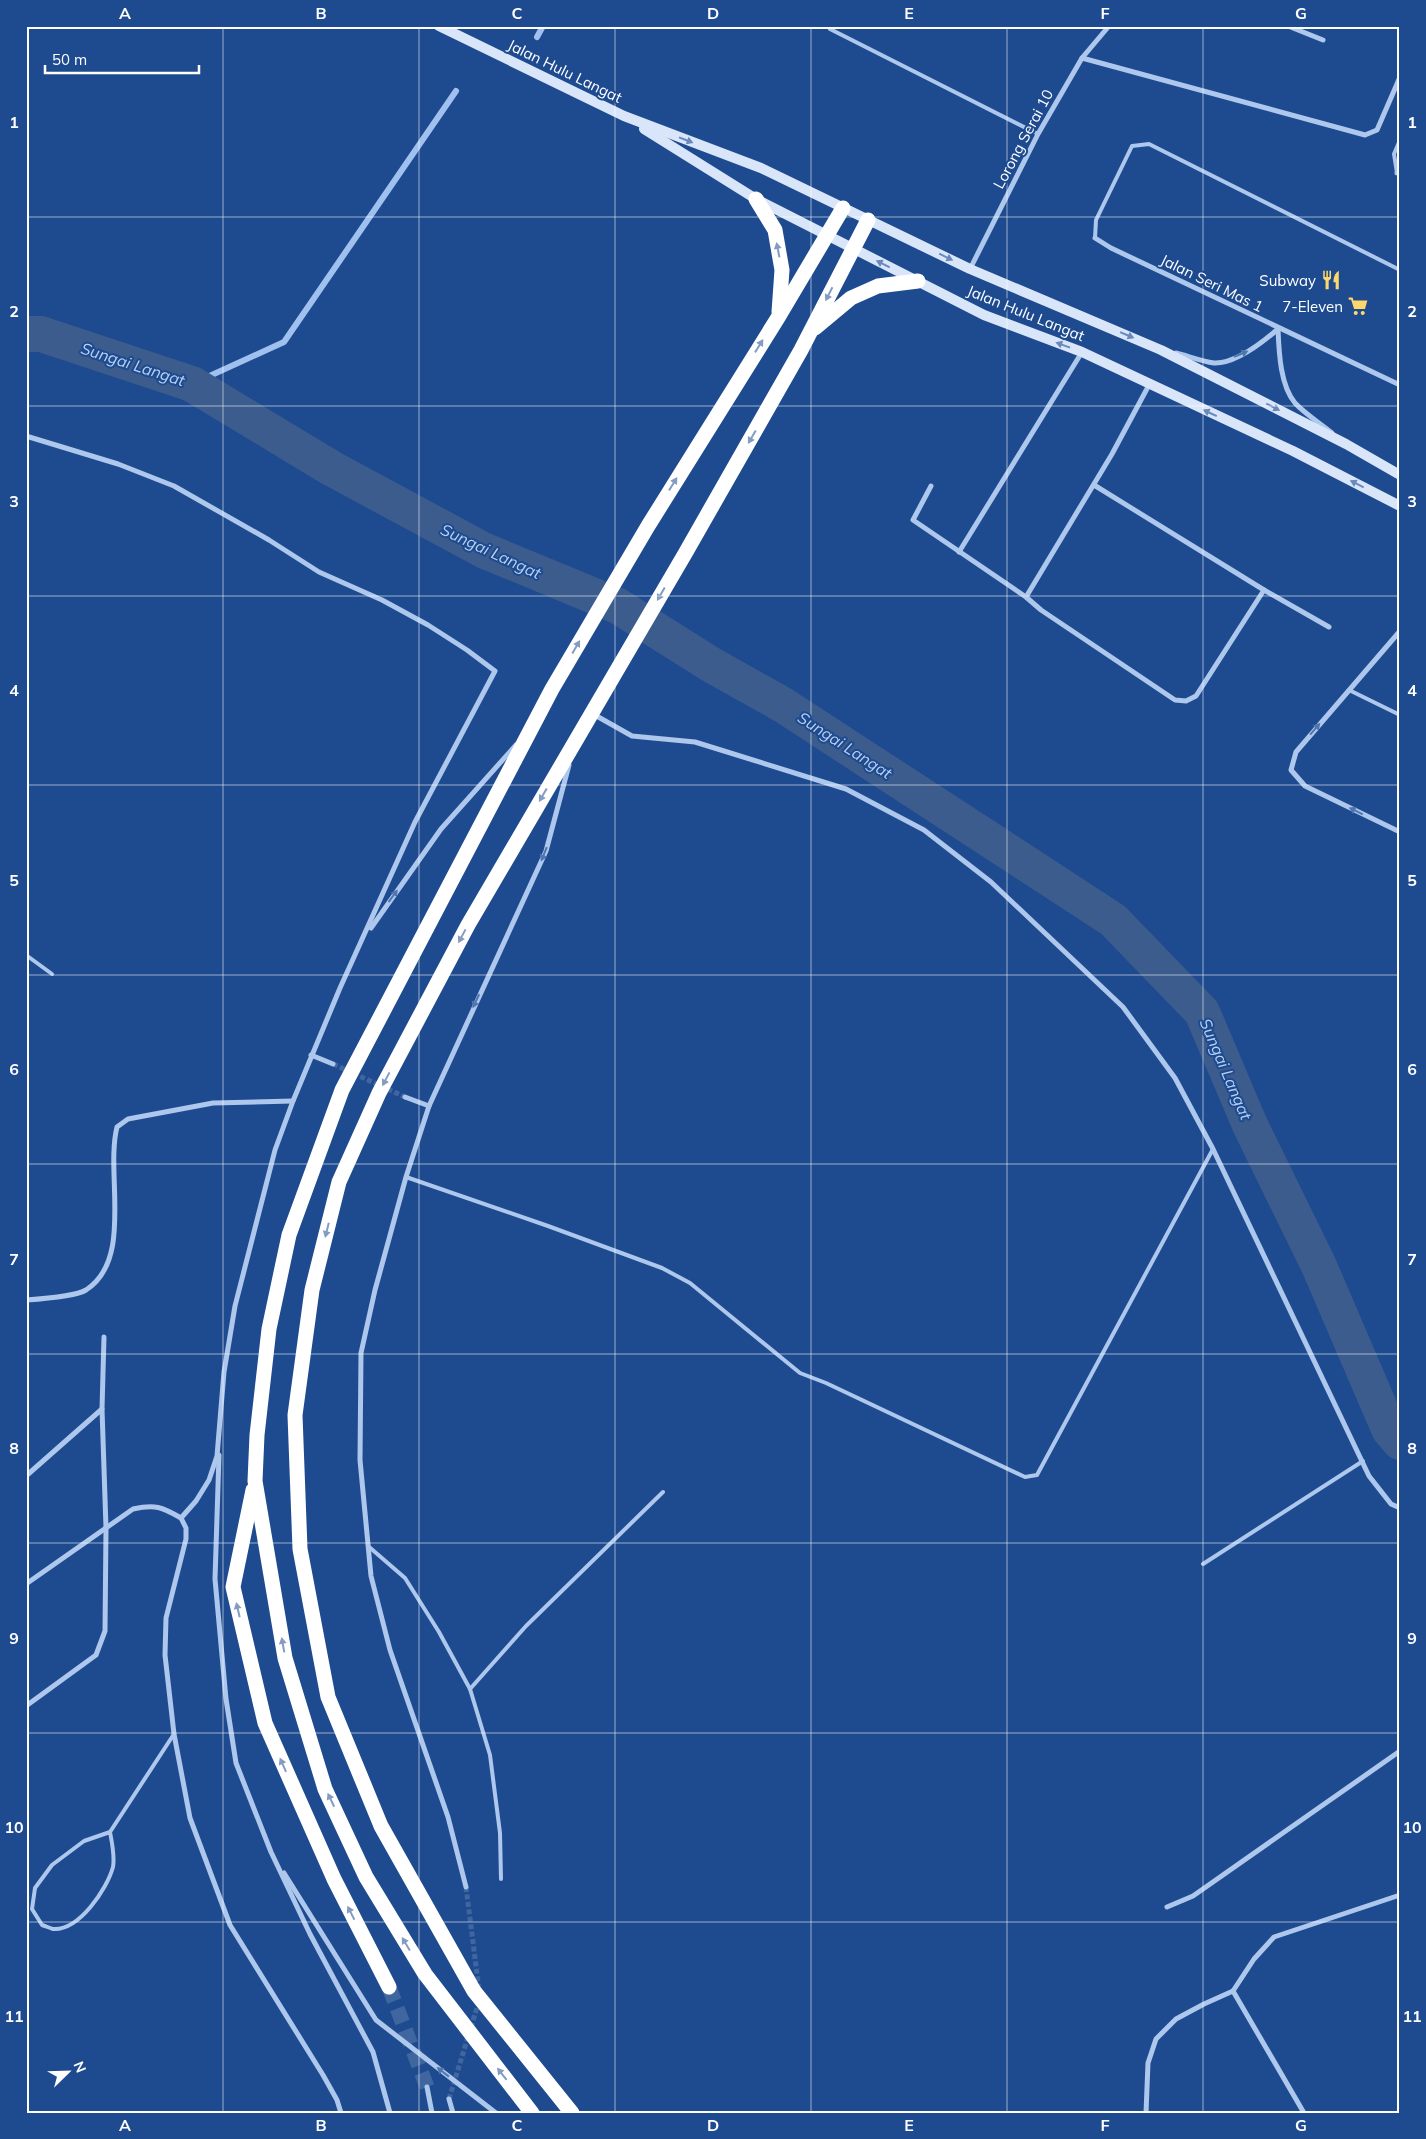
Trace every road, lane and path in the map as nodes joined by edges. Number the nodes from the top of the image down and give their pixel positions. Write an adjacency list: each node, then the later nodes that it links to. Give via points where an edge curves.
1 (439, 26): 8 (main road, Jalan Hulu Langat)
2 (1108, 26): 6 (street, Lorong Serai 10)
3 (1288, 26): 5 (street)
4 (830, 29): 9 (lane)
5 (1323, 40)
6 (1082, 58): 7 (street, via 1365,135 1378,130); 9 (street, Lorong Serai 10)
7 (1400, 77)
8 (624, 116): 12 (main road, Jalan Hulu Langat); 13 (main road, Jalan Hulu Langat, one-way to 13, via 761,168)
9 (1038, 134): 18 (street, Lorong Serai 10)
10 (1400, 140): 11 (lane, via 1394,154)
11 (1398, 174)
12 (756, 199): 15 (main road, Jalan Hulu Langat); 21 (highway, one-way to 12, via 782,270 775,230)
13 (843, 208): 14 (main road, Jalan Hulu Langat); 15 (highway)
14 (868, 220): 17 (highway); 18 (main road, Jalan Hulu Langat, one-way to 18)
15 (827, 235): 17 (main road, Jalan Hulu Langat); 21 (highway)
16 (1095, 238): 19 (lane, via 1096,220 1132,146 1149,144); 22 (street, Jalan Seri Mas 1)
17 (853, 248): 20 (main road, Jalan Hulu Langat, one-way to 17); 23 (highway, one-way to 23)
18 (970, 269): 24 (main road, Jalan Hulu Langat, one-way to 24)
19 (1400, 270)
20 (918, 281): 23 (highway, via 878,286 851,298); 25 (main road, Jalan Hulu Langat, one-way to 20, via 984,315)
21 (778, 316): 42 (highway, one-way to 21, via 648,526)
22 (1278, 329): 24 (street, one-way to 22, via 1216,363 1243,355); 27 (street, Jalan Seri Mas 1); 29 (street, via 1284,378 1295,403)
23 (810, 332): 40 (highway, one-way to 40)
24 (1161, 350): 29 (main road, Jalan Hulu Langat, one-way to 29)
25 (1082, 352): 26 (main road, Jalan Hulu Langat); 34 (street)
26 (1150, 385): 31 (street); 33 (main road, Jalan Hulu Langat, one-way to 26, via 1293,451)
27 (1400, 385)
28 (26, 436): 45 (street, via 118,464 174,486 319,572 428,624 495,671 415,822)
29 (1346, 444): 30 (main road, Jalan Hulu Langat)
30 (1400, 475)
31 (1094, 485): 35 (street); 36 (street)
32 (931, 486): 34 (street, via 913,520)
33 (1400, 506)
34 (959, 552): 36 (street)
35 (1264, 590): 36 (street, via 1196,696 1186,701 1175,700); 37 (street)
36 (1026, 597)
37 (1330, 627)
38 (1400, 631): 39 (street)
39 (1349, 690): 41 (lane); 44 (street, one-way to 39, via 1305,786 1291,770 1296,752)
40 (591, 712): 43 (highway); 53 (street, via 632,736 695,742 846,789 924,830 991,882 1123,1007 1175,1078)
41 (1400, 715)
42 (532, 726): 45 (street, one-way to 42, via 441,829); 61 (highway, via 342,1090 290,1235 269,1329)
43 (575, 739): 52 (street, one-way to 52, via 546,852); 89 (highway, one-way to 89, via 463,934 379,1093 339,1182 312,1290 295,1416 300,1549 328,1698 381,1826 474,1991)
44 (1400, 832)
45 (364, 936): 48 (street)
46 (26, 955): 47 (lane)
47 (52, 974)
48 (312, 1055): 49 (street); 51 (street)
49 (333, 1064)
50 (405, 1097): 52 (street)
51 (293, 1101): 55 (street, via 214,1103 128,1119 117,1127 112,1167 115,1226 101,1278 84,1291); 57 (street, via 275,1150 253,1234 235,1306)
52 (429, 1106): 54 (street)
53 (1213, 1149): 54 (lane, via 1037,1475 1025,1477 800,1373 690,1284 662,1268); 59 (street)
54 (406, 1177): 66 (street, via 361,1353 360,1460)
55 (26, 1300)
56 (104, 1338): 58 (street)
57 (224, 1372): 64 (street, via 217,1456 209,1480 196,1502); 74 (street, via 215,1579 224,1680 236,1763)
58 (102, 1409): 60 (street); 65 (street)
59 (1363, 1461): 63 (street, via 1369,1476 1391,1504); 67 (lane)
60 (26, 1476)
61 (255, 1481): 79 (highway, one-way to 61, via 334,1879 264,1723 233,1587); 88 (highway, one-way to 61, via 425,1974 366,1877 325,1789 285,1658)
62 (663, 1492): 69 (lane, via 526,1626)
63 (1400, 1508)
64 (181, 1518): 65 (street, via 159,1507 149,1506 133,1509); 71 (street, via 186,1528 186,1539 166,1618 165,1655)
65 (106, 1528): 68 (street); 70 (street, via 105,1631 96,1655)
66 (368, 1546): 69 (lane, via 405,1578); 76 (street, via 371,1576 390,1650 448,1817)
67 (1203, 1564)
68 (26, 1584)
69 (470, 1689): 75 (lane, via 490,1755 500,1833)
70 (26, 1706)
71 (174, 1734): 73 (lane); 83 (street, via 190,1818 230,1925 323,2075)
72 (1400, 1751): 78 (street, via 1193,1896)
73 (110, 1832): 73 (lane, via 84,1841 52,1865 35,1888 32,1909 42,1925 54,1929 68,1925 97,1900 113,1868)
74 (271, 1852): 84 (street, via 310,1934 373,2052); 87 (street, one-way to 74, via 376,2020)
75 (501, 1879)
76 (466, 1887)
77 (1400, 1895): 80 (street, via 1274,1937 1254,1959)
78 (1167, 1907)
79 (389, 1987)
80 (1233, 1991): 90 (street, via 1176,2019 1156,2039 1148,2063); 91 (street)
81 (427, 2087): 85 (street)
82 (449, 2100): 86 (street)
83 (341, 2113)
84 (390, 2113)
85 (432, 2113)
86 (452, 2113)
87 (496, 2113)
88 (532, 2113)
89 (572, 2113)
90 (1146, 2113)
91 (1304, 2113)

